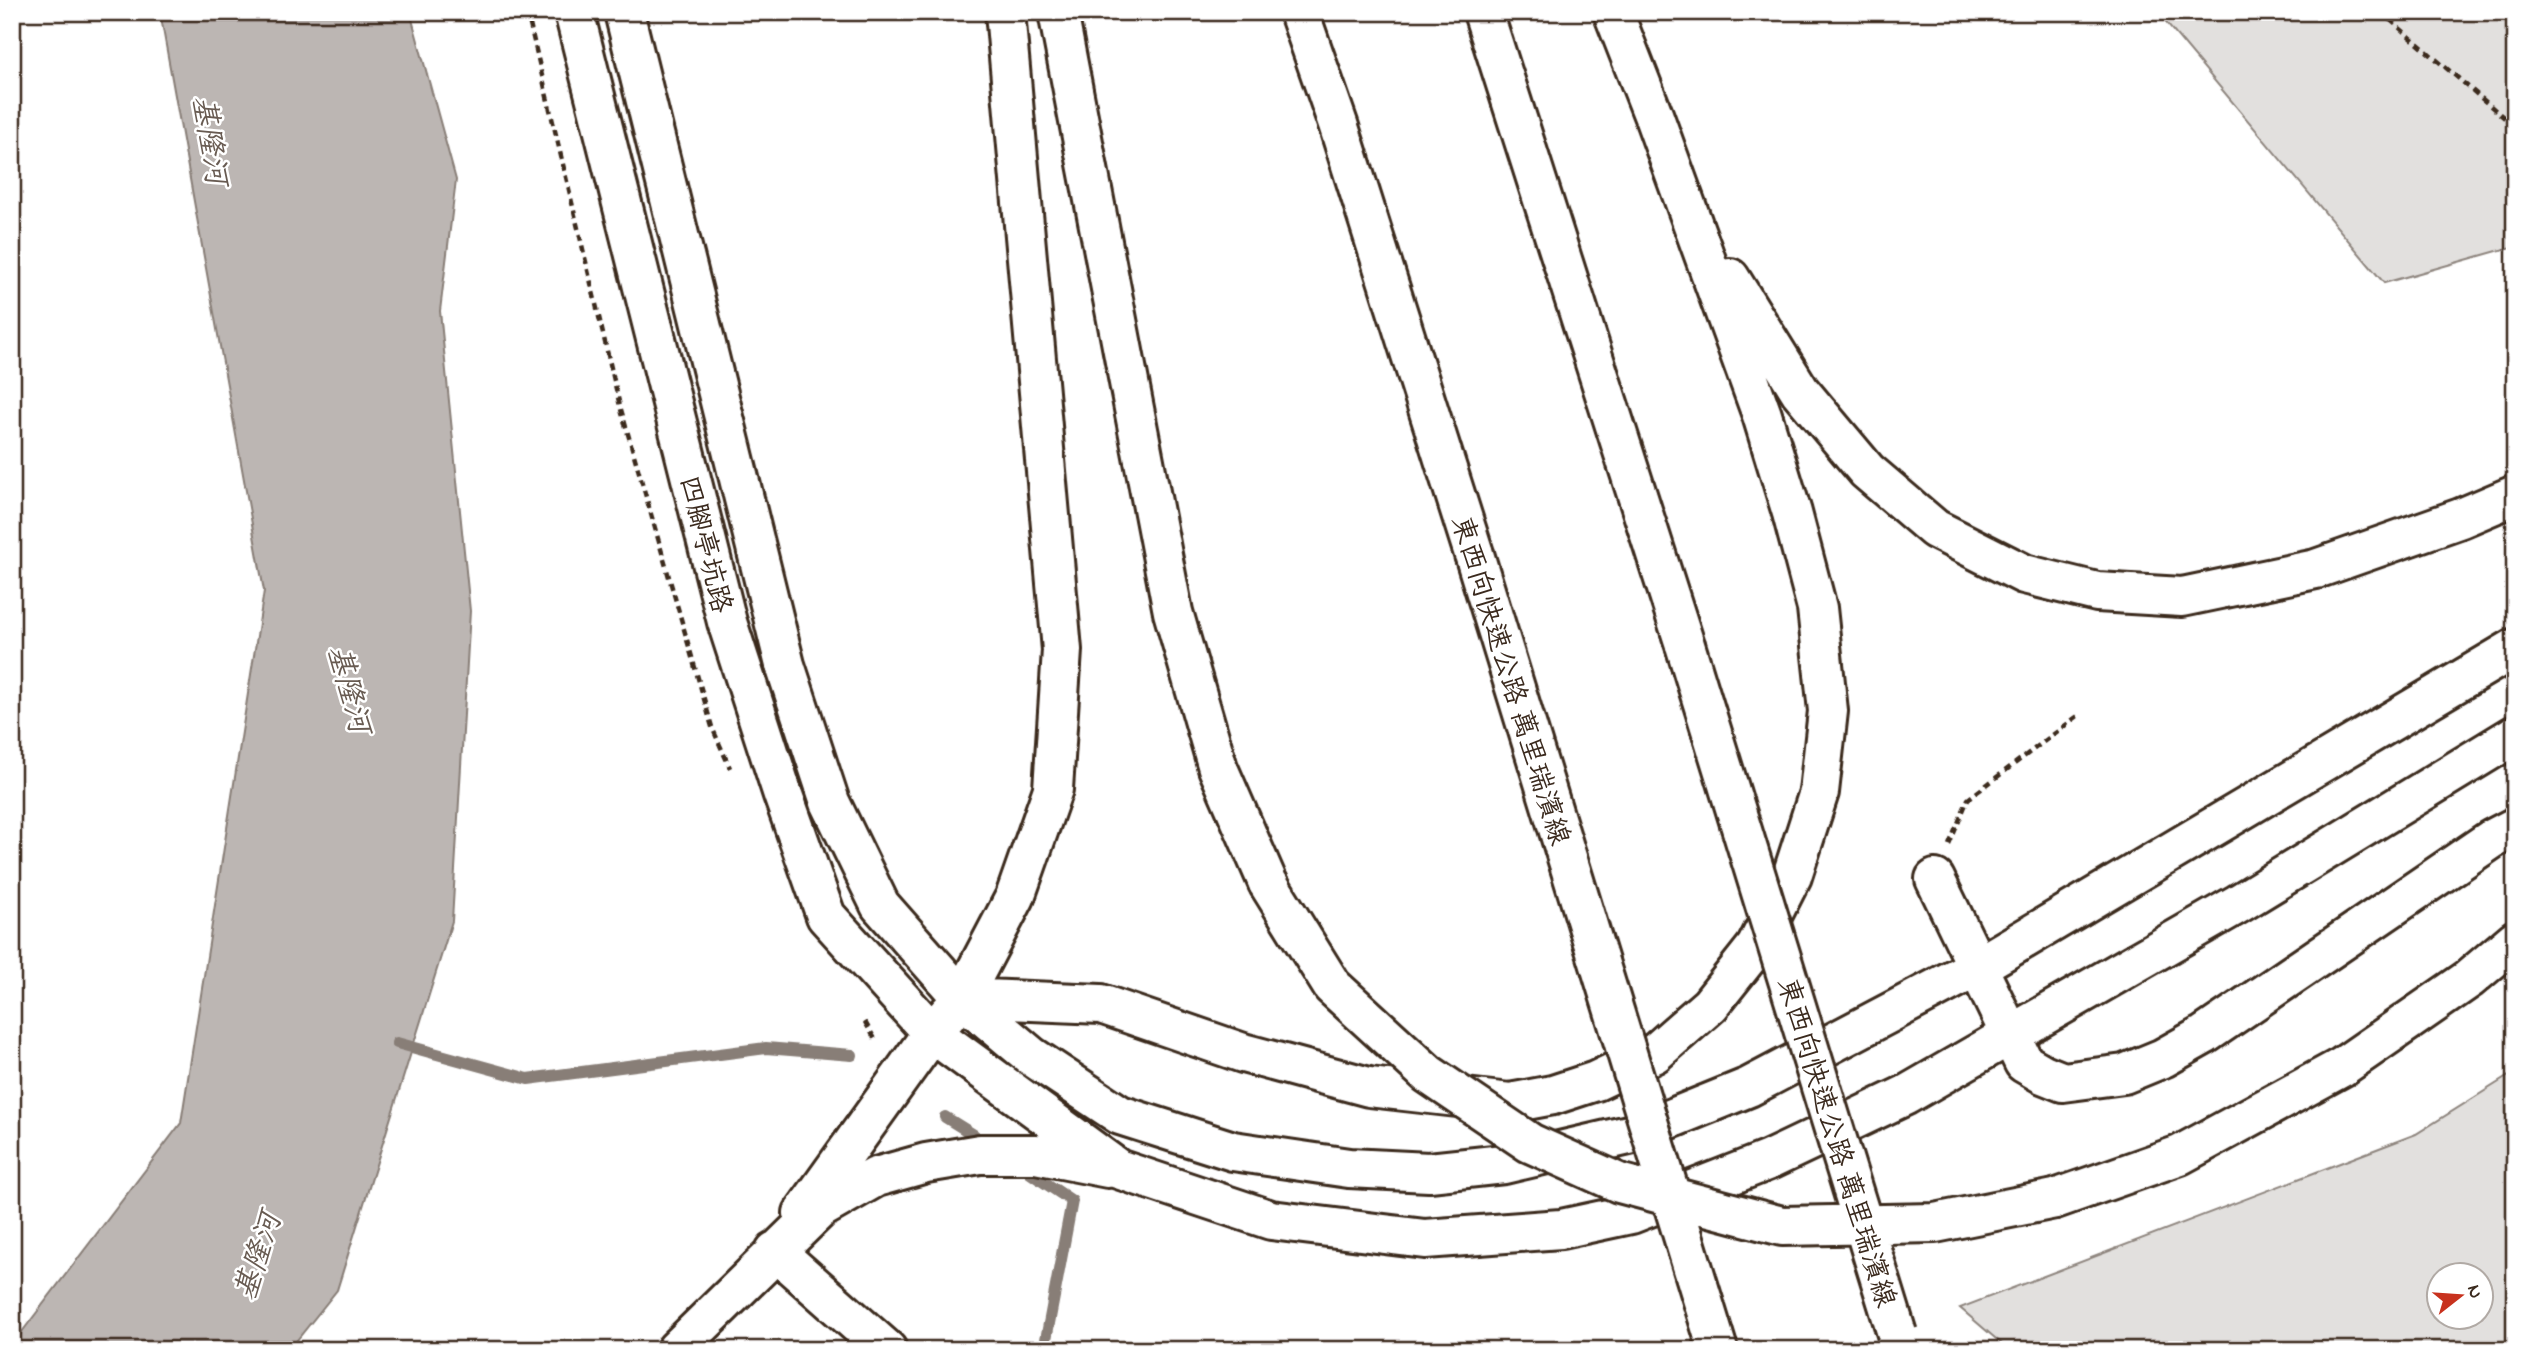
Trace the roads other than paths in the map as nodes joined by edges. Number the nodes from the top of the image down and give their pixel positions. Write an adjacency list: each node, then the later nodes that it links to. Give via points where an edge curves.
1 (574, 12): 17 (main road, 四腳亭坑路, via 727,621 787,807 826,916)
2 (624, 12): 16 (main road, 四腳亭坑路, via 785,665 830,802 880,905)
3 (1006, 12): 16 (main road, via 1062,650 1053,789 1015,897)
4 (1058, 12): 14 (main road, bridge, via 1173,612 1218,768 1268,883 1332,986 1428,1074 1530,1143 1619,1183 1782,1226 1935,1223 2055,1199 2180,1155 2342,1067)
5 (1298, 12): 24 (main road, 東西向快速公路 萬里瑞濱線, bridge, via 1474,554)
6 (1483, 12): 21 (main road, 東西向快速公路 萬里瑞濱線, bridge)
7 (1613, 12): 8 (main road)
8 (1654, 117): 9 (main road, via 1733,285 1800,391 1867,471 1935,529 2024,574 2097,592 2182,597 2316,569); 16 (main road, via 1762,415 1792,513 1817,608 1828,711 1819,792 1792,876 1756,947 1718,996 1655,1053 1595,1081 1510,1103 1368,1087 1243,1053 1101,1004)
9 (2515, 495)
10 (2515, 648): 15 (main road, 四腳亭坑路)
11 (2515, 735): 18 (main road, via 2238,904)
12 (2515, 827): 18 (main road, via 2163,1058 2124,1074 2063,1082 2024,1063)
13 (1935, 878): 15 (main road)
14 (2515, 940)
15 (1977, 967): 16 (main road, 四腳亭坑路, via 1749,1087 1633,1134 1504,1164 1429,1172 1349,1168 1233,1151 1120,1115 1031,1056); 18 (main road)
16 (962, 998): 17 (main road)
17 (932, 1033): 19 (main road, 四腳亭坑路); 20 (main road)
18 (2010, 1035): 19 (main road, via 1906,1095 1769,1160 1631,1214 1561,1229 1424,1239 1271,1220)
19 (1118, 1169): 20 (main road, via 1036,1154 980,1154 926,1163 876,1177 820,1209)
20 (775, 1251): 22 (main road); 23 (main road)
21 (1900, 1342)
22 (676, 1350)
23 (887, 1350)
24 (1718, 1350)

